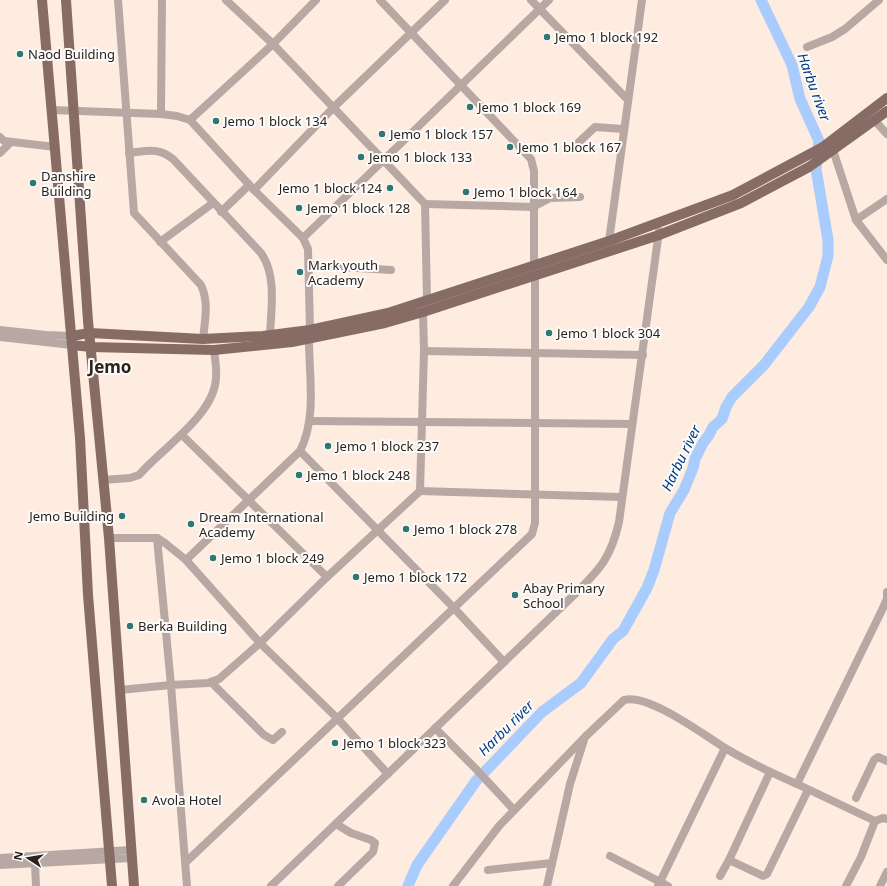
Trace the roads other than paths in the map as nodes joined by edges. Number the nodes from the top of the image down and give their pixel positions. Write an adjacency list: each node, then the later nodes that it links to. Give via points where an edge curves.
1 (42, 0): 23 (main road)
2 (66, 0): 25 (main road)
3 (113, 0): 4 (street)
4 (118, 0): 5 (street); 26 (street)
5 (122, 0)
6 (162, 0): 27 (street)
7 (226, 0): 17 (street)
8 (316, 0): 17 (street)
9 (380, 0): 16 (street)
10 (445, 0): 16 (street)
11 (531, 0): 15 (street)
12 (549, 0): 15 (street)
13 (642, 0): 21 (street)
14 (879, 0): 18 (street, via 845,29)
15 (539, 9): 19 (street); 21 (street)
16 (412, 32): 19 (street); 22 (street)
17 (273, 44): 22 (street); 28 (street)
18 (807, 47)
19 (462, 85): 40 (street); 46 (street, via 531,159 534,171)
20 (887, 98): 35 (main road)
21 (627, 99): 30 (street)
22 (334, 106): 40 (street); 41 (street)
23 (52, 110): 25 (street); 36 (main road)
24 (887, 111): 29 (main road)
25 (74, 112): 26 (street); 60 (main road)
26 (125, 114): 27 (street); 38 (street)
27 (161, 114): 28 (street)
28 (190, 120): 41 (street)
29 (875, 121): 31 (street); 35 (main road)
30 (623, 129): 34 (street, via 595,127); 52 (street)
31 (887, 134)
32 (0, 137): 33 (street)
33 (11, 142): 36 (street); 37 (street)
34 (578, 143)
35 (829, 146): 39 (main road); 48 (street)
36 (55, 147): 69 (main road)
37 (0, 153)
38 (129, 153): 44 (street, via 159,150 165,153 174,159); 53 (street, via 134,214)
39 (815, 157): 49 (main road, via 733,195); 50 (main road, via 809,167 741,203)
40 (384, 160): 45 (street); 51 (street)
41 (251, 187): 47 (street); 51 (street)
42 (580, 197): 46 (street, via 550,198)
43 (887, 198): 48 (street)
44 (213, 203): 47 (street); 53 (street)
45 (425, 204): 46 (street); 59 (street)
46 (533, 207): 57 (street)
47 (221, 212): 65 (street, via 261,253 266,262 271,293)
48 (856, 220): 54 (street)
49 (658, 222): 50 (street); 52 (main road)
50 (659, 235): 57 (main road); 75 (street)
51 (303, 238): 55 (street, via 308,249)
52 (609, 241): 57 (main road)
53 (160, 242): 68 (street, via 195,278 205,294)
54 (887, 260)
55 (309, 265): 56 (street); 66 (street)
56 (391, 270)
57 (534, 270): 58 (main road); 74 (street)
58 (455, 296): 59 (main road); 61 (main road)
59 (426, 300): 66 (main road)
60 (88, 309): 63 (main road); 64 (main road, via 94,323)
61 (423, 312): 66 (main road, via 385,323); 73 (street)
62 (0, 330): 69 (street)
63 (90, 333): 64 (main road); 69 (main road); 70 (main road)
64 (111, 334): 68 (main road)
65 (270, 335): 66 (main road); 68 (main road)
66 (309, 335): 72 (main road); 77 (street)
67 (0, 337): 69 (street)
68 (203, 339)
69 (71, 340): 70 (main road); 118 (main road, via 83,477 88,596)
70 (91, 347): 71 (main road); 76 (main road)
71 (106, 347): 72 (main road); 76 (main road)
72 (214, 350): 81 (street, via 215,387 196,419)
73 (424, 351): 74 (street); 78 (street)
74 (535, 352): 75 (street); 79 (street)
75 (643, 355): 80 (street)
76 (94, 369): 83 (main road)
77 (310, 420): 78 (street); 82 (street)
78 (422, 421): 79 (street); 84 (street)
79 (534, 423): 80 (street); 85 (street)
80 (632, 424): 86 (street)
81 (182, 435): 83 (street, via 139,475); 87 (street)
82 (300, 451): 87 (street); 88 (street)
83 (103, 480): 89 (main road)
84 (420, 491): 85 (street); 88 (street)
85 (534, 495): 86 (street); 95 (street, via 535,523 532,534)
86 (622, 497): 98 (street, via 616,536 603,565)
87 (248, 501): 91 (street); 92 (street)
88 (378, 532): 92 (street); 95 (street)
89 (109, 538): 90 (street); 101 (main road)
90 (157, 538): 91 (street); 100 (street)
91 (186, 560): 97 (street)
92 (327, 577): 97 (street)
93 (887, 592): 94 (street)
94 (887, 599): 96 (street)
95 (453, 607): 98 (street); 102 (street)
96 (885, 611): 110 (street)
97 (260, 643): 99 (street, via 219,679); 102 (street)
98 (504, 662): 103 (street)
99 (211, 682): 100 (street); 104 (street, via 264,735 273,740)
100 (172, 685): 101 (street); 122 (street)
101 (120, 690): 117 (main road)
102 (337, 718): 109 (street); 122 (street)
103 (435, 728): 109 (street); 113 (street)
104 (282, 732)
105 (585, 737): 106 (street, via 619,703 632,698 669,713); 113 (street); 123 (street, via 570,784)
106 (725, 748): 108 (street); 129 (street)
107 (887, 761): 112 (street, via 876,757)
108 (770, 772): 110 (street); 121 (street)
109 (388, 774): 116 (street)
110 (797, 784): 111 (street)
111 (808, 790): 115 (street); 121 (street, via 767,874 757,875)
112 (856, 798)
113 (514, 810): 136 (street)
114 (887, 820): 115 (street, via 883,818)
115 (875, 821): 139 (street)
116 (336, 824): 134 (street); 135 (street, via 375,843 373,852)
117 (132, 854): 118 (street); 132 (main road)
118 (110, 856): 120 (street); 124 (street); 131 (main road)
119 (610, 856): 129 (street)
120 (0, 858)
121 (729, 860): 128 (street)
122 (186, 862): 133 (street)
123 (552, 863): 126 (street); 137 (street)
124 (35, 864): 125 (street); 130 (street)
125 (0, 865)
126 (488, 870)
127 (887, 872): 140 (street)
128 (720, 876)
129 (659, 884): 138 (street)
130 (36, 886)
131 (112, 886)
132 (134, 886)
133 (187, 886)
134 (270, 886)
135 (338, 886)
136 (453, 886)
137 (547, 886)
138 (668, 886)
139 (846, 886)
140 (880, 886)

